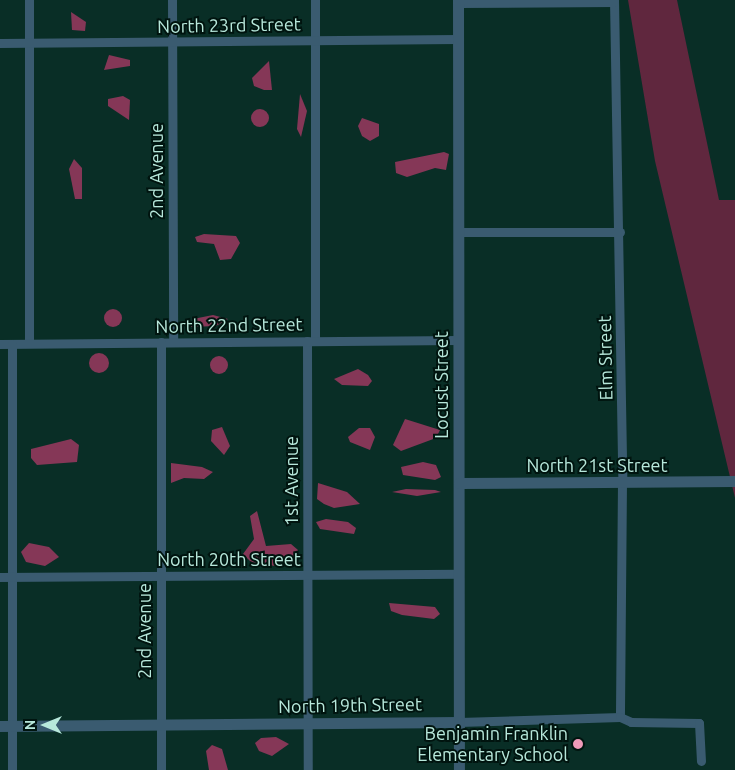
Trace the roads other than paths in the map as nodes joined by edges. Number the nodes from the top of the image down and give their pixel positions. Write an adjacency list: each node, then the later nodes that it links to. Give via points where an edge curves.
1 (29, 0): 10 (street)
2 (172, 0): 8 (street, 2nd Avenue)
3 (315, 0): 7 (street, 1st Avenue)
4 (614, 1): 5 (street); 12 (street, Elm Street)
5 (458, 2): 6 (street, Locust Street)
6 (458, 39): 7 (street, North 23rd Street); 11 (street, Locust Street)
7 (315, 40): 8 (street, North 23rd Street); 14 (street, 1st Avenue)
8 (172, 41): 10 (street, North 23rd Street); 16 (street, 2nd Avenue)
9 (0, 43): 10 (street, North 23rd Street)
10 (29, 43): 17 (street)
11 (458, 232): 12 (street); 13 (street, Locust Street)
12 (620, 232): 21 (street, Elm Street)
13 (458, 340): 14 (street, North 22nd Street); 22 (street, Locust Street)
14 (311, 341): 16 (street, North 22nd Street); 24 (street, 1st Avenue)
15 (161, 342): 16 (street, North 22nd Street); 17 (street, North 22nd Street); 25 (street, 2nd Avenue)
16 (173, 342)
17 (29, 343): 19 (street, North 22nd Street)
18 (0, 344): 19 (street, North 22nd Street)
19 (12, 344): 27 (street)
20 (735, 481): 21 (street, North 21st Street)
21 (622, 482): 22 (street, North 21st Street); 28 (street, Elm Street)
22 (458, 483): 23 (street, Locust Street)
23 (458, 574): 24 (street, North 20th Street); 29 (street, Locust Street)
24 (308, 575): 25 (street, North 20th Street); 30 (street, 1st Avenue)
25 (161, 576): 27 (street, North 20th Street); 31 (street, 2nd Avenue)
26 (0, 577): 27 (street, North 20th Street)
27 (12, 577): 33 (street)
28 (620, 717): 29 (street, North 19th Street); 34 (street, North 19th Street, via 631,722 699,723)
29 (459, 722): 30 (street, North 19th Street); 38 (street, Locust Street)
30 (308, 723): 31 (street, North 19th Street); 37 (street, 1st Avenue)
31 (161, 725): 33 (street, North 19th Street); 36 (street, 2nd Avenue)
32 (0, 726): 33 (street, North 19th Street)
33 (12, 726): 35 (street)
34 (701, 761)
35 (12, 770)
36 (161, 770)
37 (308, 770)
38 (458, 770)

